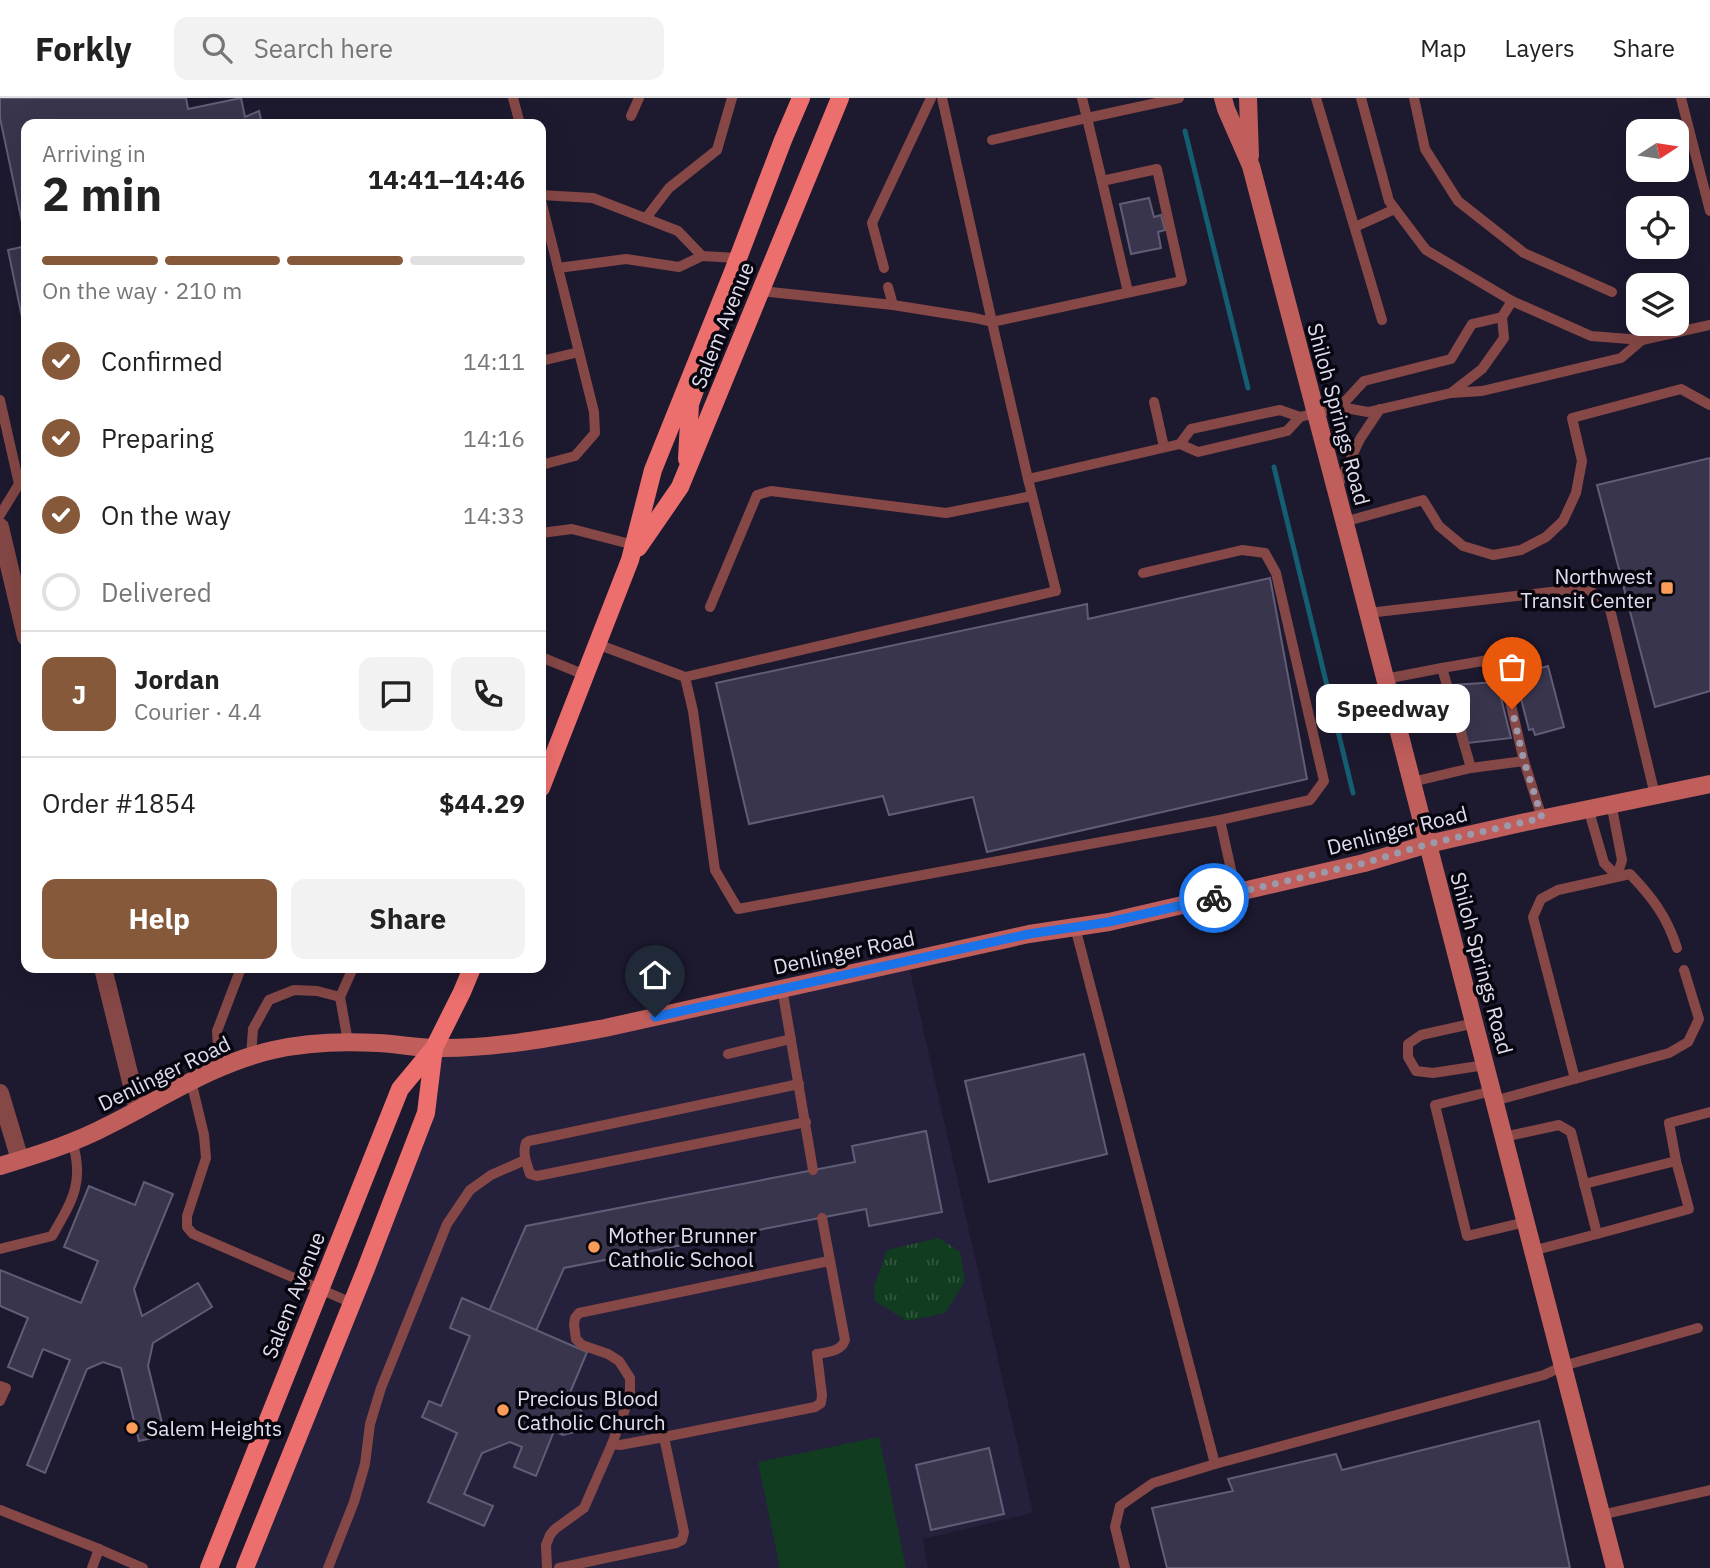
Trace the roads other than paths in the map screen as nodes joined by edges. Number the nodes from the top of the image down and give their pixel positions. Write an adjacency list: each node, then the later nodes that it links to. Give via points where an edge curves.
1 (513, 98): 18 (lane)
2 (639, 98): 16 (lane)
3 (732, 98): 25 (lane, via 717,150 669,188)
4 (801, 98): 29 (main road, Salem Avenue)
5 (840, 98): 33 (main road, Salem Avenue)
6 (931, 98): 31 (lane, via 872,223)
7 (942, 98): 40 (lane)
8 (1082, 98): 17 (lane)
9 (1179, 98): 17 (lane)
10 (1223, 98): 20 (street, Shiloh Springs Road)
11 (1248, 98): 20 (street, Shiloh Springs Road)
12 (1316, 98): 27 (lane)
13 (1361, 98): 23 (lane)
14 (1414, 98): 35 (lane, via 1425,149 1458,201 1524,253)
15 (1681, 98): 24 (lane)
16 (631, 116)
17 (1087, 118): 19 (lane); 21 (lane)
18 (519, 119)
19 (992, 140)
20 (1251, 166): 51 (street, Shiloh Springs Road)
21 (1102, 181): 34 (lane); 34 (lane, via 1157,169 1182,281)
22 (546, 198): 25 (lane, via 593,198)
23 (1395, 209): 27 (lane); 36 (lane, via 1426,250)
24 (1710, 211)
25 (646, 218): 28 (lane, via 678,231)
26 (546, 219): 30 (lane)
27 (1355, 227): 39 (lane)
28 (702, 256): 29 (lane); 30 (lane, via 678,267 626,259)
29 (738, 258): 55 (main road, via 730,301 690,404); 65 (main road, Salem Avenue, via 653,470)
30 (558, 268): 43 (lane)
31 (884, 268)
32 (888, 287): 37 (lane)
33 (761, 291): 37 (lane); 55 (main road, Salem Avenue)
34 (1128, 292): 40 (lane)
35 (1612, 292)
36 (1512, 301): 38 (lane); 42 (lane, via 1591,336)
37 (893, 305): 40 (lane)
38 (1502, 317): 45 (lane, via 1504,338 1482,369); 49 (lane, via 1472,324 1451,359 1364,381)
39 (1382, 320)
40 (992, 322): 56 (lane)
41 (1710, 325): 42 (lane)
42 (1643, 340): 45 (lane, via 1620,358 1482,391)
43 (579, 352): 44 (lane); 54 (lane, via 595,433 575,456)
44 (546, 360)
45 (1451, 393): 50 (lane)
46 (0, 400): 57 (lane)
47 (1154, 402): 53 (lane)
48 (1710, 405): 62 (lane, via 1681,389 1572,418 1582,461 1576,493 1563,521 1546,537 1521,550 1493,555 1463,546 1439,526 1423,500)
49 (1340, 407): 50 (lane, via 1368,412); 51 (lane)
50 (1380, 409): 59 (lane)
51 (1308, 415): 52 (lane, via 1287,431 1198,452); 52 (lane, via 1280,410 1191,429); 59 (street, Shiloh Springs Road)
52 (1180, 444): 53 (lane)
53 (1164, 447): 56 (lane)
54 (546, 464)
55 (686, 473): 65 (main road, Salem Avenue)
56 (1028, 479): 60 (lane)
57 (19, 484): 58 (lane); 61 (lane)
58 (21, 487)
59 (1335, 492): 62 (street, Shiloh Springs Road)
60 (1032, 496): 67 (lane, via 946,513 771,491 757,495); 74 (lane, via 1056,591)
61 (0, 515)
62 (1344, 522): 68 (street, Shiloh Springs Road)
63 (0, 527): 69 (street)
64 (546, 532): 65 (lane, via 572,529)
65 (632, 553): 70 (main road, Salem Avenue)
66 (1143, 573): 85 (lane, via 1242,550 1265,553 1276,573 1324,780 1310,800)
67 (710, 607)
68 (1368, 613): 75 (street, Shiloh Springs Road); 81 (lane, via 1591,591 1610,609)
69 (21, 616)
70 (597, 644): 73 (main road, Salem Avenue); 74 (lane)
71 (546, 659): 73 (lane)
72 (1442, 668): 75 (lane); 76 (lane, via 1500,658); 77 (lane)
73 (585, 675): 78 (main road, Salem Avenue)
74 (685, 677): 85 (lane, via 715,870 738,909)
75 (1385, 679): 79 (street, Shiloh Springs Road)
76 (1524, 761): 77 (lane); 84 (lane)
77 (1471, 768): 79 (lane)
78 (546, 775)
79 (1412, 782): 86 (street, Shiloh Springs Road)
80 (1710, 784): 81 (street, Denlinger Road)
81 (1655, 795): 82 (street, Denlinger Road)
82 (1611, 803): 83 (street, Denlinger Road); 87 (lane, via 1622,860)
83 (1588, 808): 84 (street, Denlinger Road); 87 (lane, via 1604,863)
84 (1542, 818): 86 (street, Denlinger Road)
85 (1220, 820): 88 (lane)
86 (1428, 844): 88 (street, Denlinger Road); 98 (street, Shiloh Springs Road)
87 (1617, 876): 90 (lane, via 1630,874 1649,894); 106 (lane, via 1558,890 1541,900 1533,917)
88 (1236, 892): 89 (street, Denlinger Road)
89 (1075, 927): 96 (street, Denlinger Road); 136 (lane)
90 (1677, 948)
91 (1684, 970): 106 (lane, via 1699,1019 1688,1042 1669,1053)
92 (104, 973): 111 (street)
93 (239, 973): 105 (lane, via 217,1031)
94 (351, 973): 97 (lane)
95 (470, 973): 101 (main road, Salem Avenue)
96 (782, 988): 99 (lane); 101 (street, Denlinger Road, via 559,1036)
97 (340, 996): 100 (lane); 103 (lane, via 294,990 269,1000 253,1029)
98 (1475, 1023): 104 (street, Shiloh Springs Road); 104 (lane, via 1421,1035 1408,1044 1408,1056 1416,1071 1433,1073)
99 (791, 1039): 102 (lane); 108 (lane)
100 (348, 1042): 101 (street, Denlinger Road); 103 (street, Denlinger Road, via 274,1049)
101 (434, 1048): 128 (main road, Salem Avenue, via 400,1089); 129 (main road, Salem Avenue, via 426,1113)
102 (728, 1054)
103 (251, 1056): 105 (street, Denlinger Road)
104 (1485, 1065): 110 (street, Shiloh Springs Road)
105 (219, 1068): 107 (street, Denlinger Road)
106 (1575, 1079): 110 (lane)
107 (191, 1081): 111 (street, Denlinger Road); 128 (lane, via 206,1158 187,1227 193,1234)
108 (799, 1084): 113 (lane); 117 (lane, via 529,1141 524,1147)
109 (0, 1093): 116 (street)
110 (1493, 1096): 114 (street, Shiloh Springs Road); 123 (lane, via 1435,1105 1467,1236)
111 (138, 1110): 115 (street, Denlinger Road)
112 (1710, 1111): 118 (lane, via 1669,1123)
113 (806, 1122): 117 (lane, via 537,1177 530,1174); 120 (lane)
114 (1504, 1137): 121 (lane, via 1559,1125 1565,1128 1571,1132); 123 (street, Shiloh Springs Road)
115 (72, 1141): 116 (street, Denlinger Road); 125 (lane, via 79,1171 72,1202 52,1236)
116 (20, 1160): 119 (street, Denlinger Road)
117 (526, 1160): 146 (lane, via 470,1190 447,1224 381,1388 354,1502)
118 (1676, 1161): 121 (lane); 124 (lane, via 1689,1209)
119 (0, 1166)
120 (813, 1170)
121 (1584, 1184): 124 (lane)
122 (822, 1218): 127 (lane)
123 (1525, 1222): 126 (street, Shiloh Springs Road)
124 (1597, 1234): 126 (lane)
125 (0, 1249)
126 (1532, 1251): 131 (street, Shiloh Springs Road)
127 (829, 1261): 134 (lane, via 845,1340 843,1346 817,1354 821,1403); 135 (lane, via 579,1313 574,1325 576,1339 608,1354 630,1378 630,1396)
128 (320, 1289): 129 (lane); 144 (main road, Salem Avenue)
129 (352, 1303): 145 (main road, Salem Avenue)
130 (1698, 1328): 131 (lane)
131 (1563, 1366): 136 (lane, via 1544,1375); 139 (street, Shiloh Springs Road)
132 (0, 1386): 133 (lane, via 6,1388)
133 (0, 1401)
134 (664, 1437): 135 (lane); 148 (lane, via 682,1540)
135 (612, 1444): 147 (lane, via 584,1508 550,1535)
136 (1215, 1464): 149 (lane, via 1153,1483 1120,1506 1115,1527)
137 (1710, 1490): 139 (lane)
138 (0, 1510): 140 (lane)
139 (1601, 1515): 150 (street, Shiloh Springs Road)
140 (99, 1549): 141 (lane); 142 (lane)
141 (129, 1565): 143 (lane)
142 (92, 1568)
143 (143, 1568)
144 (209, 1568)
145 (245, 1568)
146 (328, 1568)
147 (547, 1568)
148 (559, 1568)
149 (1125, 1568)
150 (1615, 1568)

